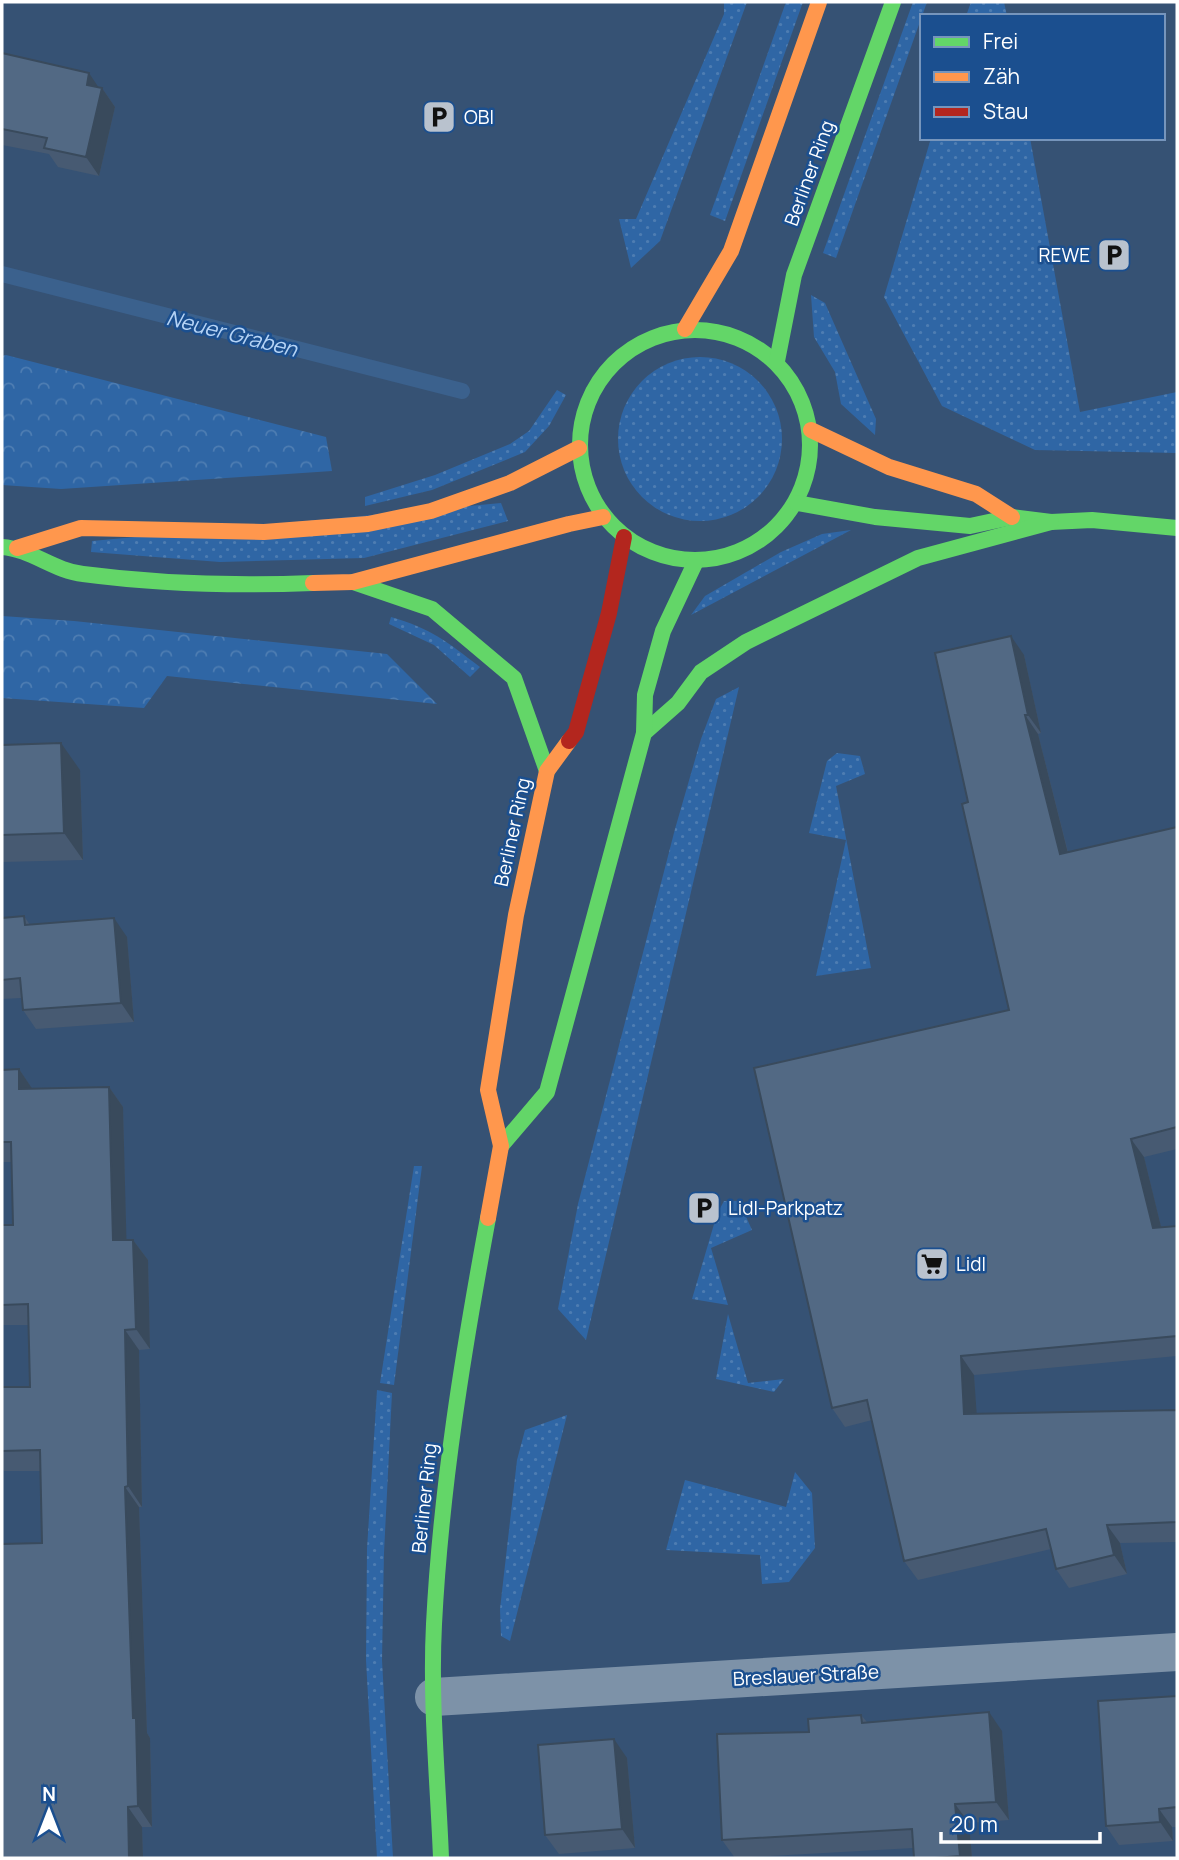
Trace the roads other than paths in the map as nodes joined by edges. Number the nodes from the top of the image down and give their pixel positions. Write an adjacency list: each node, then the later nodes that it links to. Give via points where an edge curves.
1 (819, 2): 3 (main road, via 731,251)
2 (893, 2): 4 (main road, Berliner Ring, via 794,275)
3 (685, 329): 4 (main road, via 735,335); 6 (main road, via 643,340 608,367 586,405)
4 (777, 361): 5 (main road, via 800,393)
5 (811, 430): 7 (main road, via 810,467); 9 (main road, via 890,467 976,494)
6 (579, 448): 8 (main road, via 586,484); 13 (main road, via 510,483 431,511 368,524 264,532 81,528)
7 (797, 503): 9 (main road, via 875,517 970,526); 14 (main road, via 771,534 759,541 735,554)
8 (603, 517): 12 (main road); 15 (main road)
9 (1012, 517): 10 (main road)
10 (1051, 522): 11 (main road, via 1092,520); 16 (main road, via 918,558 746,642 701,673)
11 (1177, 528)
12 (624, 537): 14 (main road, via 658,555); 17 (main road, Berliner Ring, via 609,613 576,732)
13 (9, 547): 15 (main road, via 79,574 229,586)
14 (696, 561): 16 (main road, via 663,631 645,695)
15 (353, 582): 17 (main road, via 432,609 514,678)
16 (644, 733): 18 (main road, via 547,1092)
17 (547, 771): 18 (main road, Berliner Ring, via 516,915 488,1090)
18 (501, 1146): 20 (main road, Berliner Ring, via 463,1354 443,1506)
19 (1177, 1652): 20 (street, Breslauer Straße)
20 (434, 1697): 21 (main road, Berliner Ring)
21 (441, 1858)

